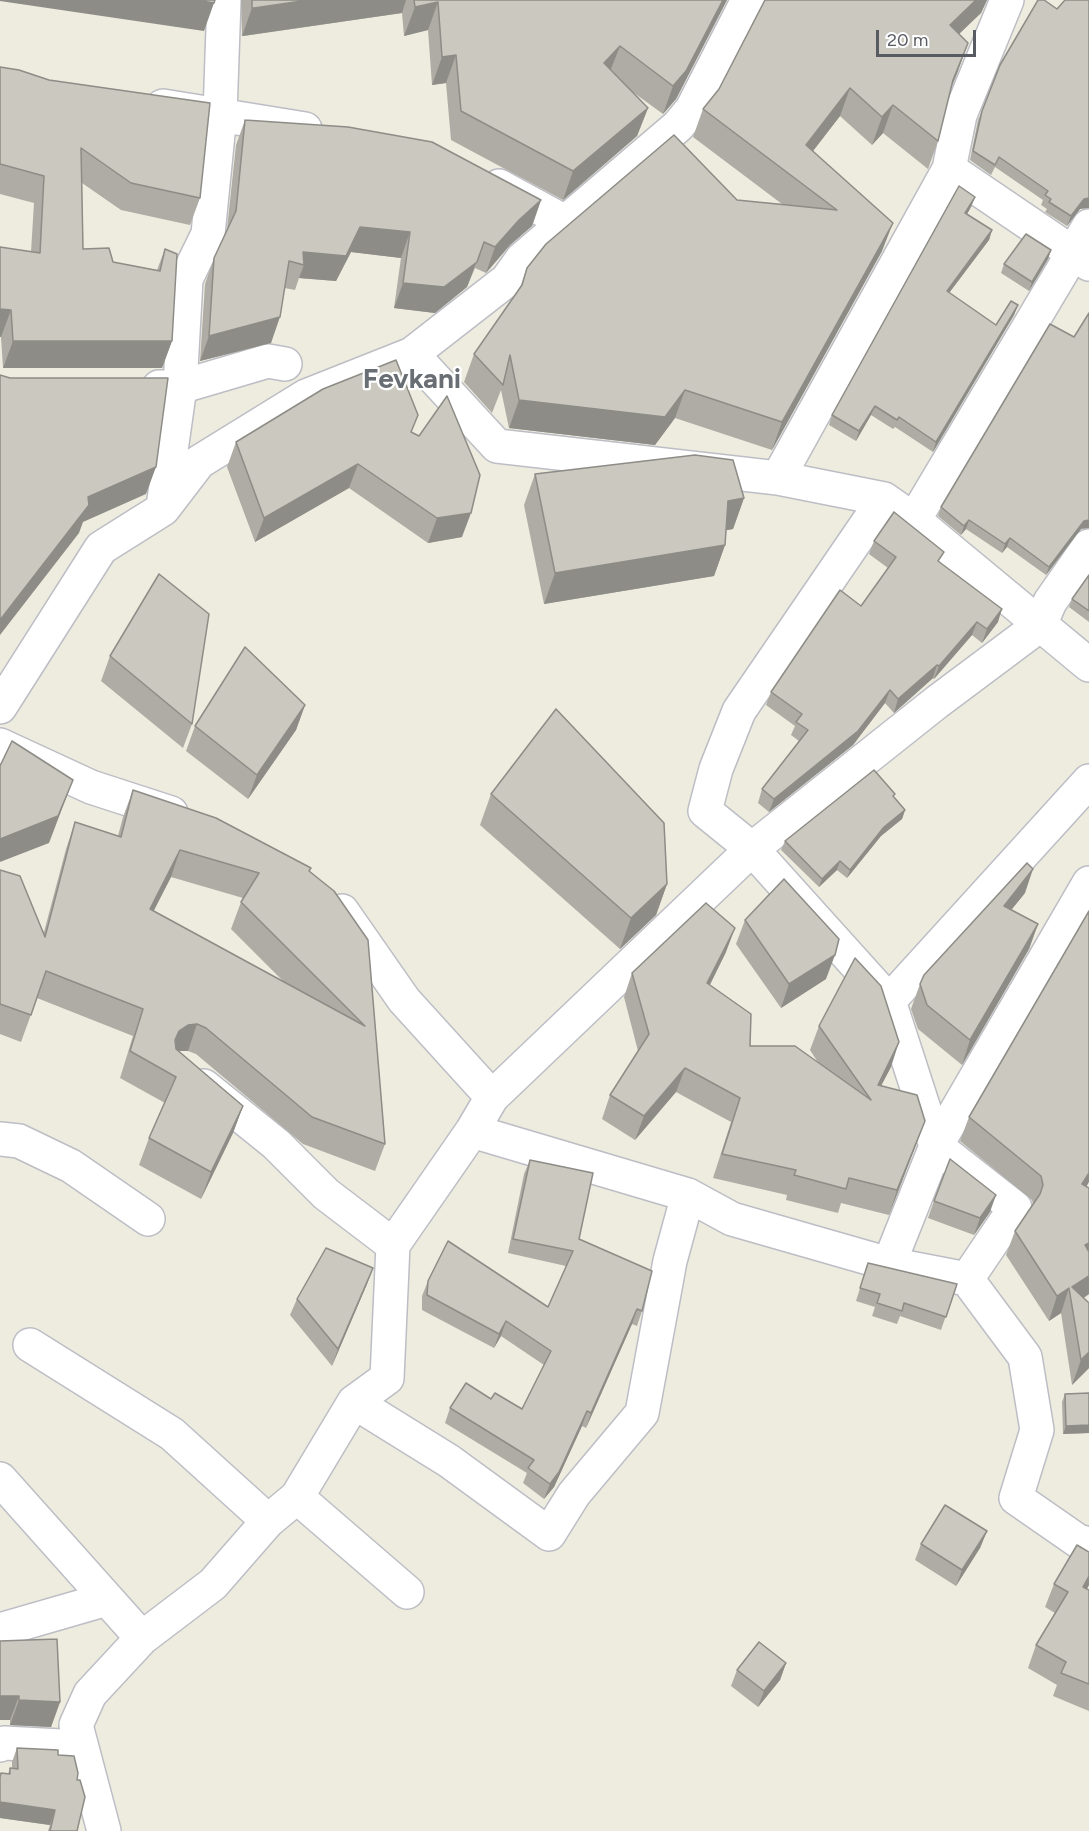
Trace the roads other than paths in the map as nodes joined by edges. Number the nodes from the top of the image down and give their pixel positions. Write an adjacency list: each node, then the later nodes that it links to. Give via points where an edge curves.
1 (224, 0): 5 (street)
2 (748, 0): 9 (street, via 692,109 678,126)
3 (1007, 0): 7 (street, via 960,115)
4 (137, 102): 5 (street)
5 (220, 114): 6 (street); 14 (street, via 208,234 186,279)
6 (336, 134)
7 (949, 169): 10 (street); 15 (street)
8 (468, 170): 9 (street)
9 (567, 222): 11 (street, via 522,259 507,280)
10 (1084, 247): 18 (street)
11 (412, 354): 15 (street, via 497,446); 17 (street, via 306,396 238,438 200,462)
12 (285, 364): 14 (street, via 268,361)
13 (124, 387): 14 (street)
14 (180, 387): 17 (street)
15 (778, 478): 16 (street)
16 (884, 499): 18 (street); 26 (street, via 739,711 716,768 705,811)
17 (163, 509): 22 (street, via 101,548)
18 (914, 520): 20 (street)
19 (1089, 546): 20 (street, via 1050,602)
20 (1040, 625): 21 (street); 26 (street)
21 (1089, 665)
22 (0, 707)
23 (0, 745): 25 (street, via 91,787)
24 (1089, 781): 29 (street)
25 (203, 823)
26 (752, 849): 29 (street); 31 (street)
27 (1089, 883): 34 (street)
28 (326, 887): 31 (street, via 404,1000)
29 (889, 1001): 34 (street)
30 (184, 1069): 37 (street, via 276,1144 326,1194)
31 (492, 1096): 32 (street)
32 (472, 1131): 35 (street); 37 (street)
33 (0, 1139): 36 (street, via 19,1141 71,1166)
34 (936, 1146): 38 (street); 39 (street, via 1015,1209)
35 (688, 1195): 38 (street, via 732,1219); 41 (street, via 670,1261 642,1413 574,1494 549,1534 449,1461)
36 (148, 1219)
37 (393, 1245): 41 (street, via 387,1378)
38 (889, 1264): 39 (street)
39 (967, 1279): 45 (street, via 1025,1357 1037,1430 1016,1498 1078,1541)
40 (30, 1345): 44 (street, via 172,1434)
41 (354, 1402): 43 (street)
42 (0, 1479): 47 (street)
43 (297, 1497): 44 (street); 46 (street)
44 (268, 1521): 49 (street, via 213,1584)
45 (1089, 1544)
46 (407, 1592)
47 (106, 1599): 48 (street); 49 (street)
48 (0, 1630)
49 (142, 1638): 51 (street, via 90,1694 76,1725)
50 (0, 1745): 51 (street)
51 (80, 1747): 52 (street)
52 (104, 1831)

